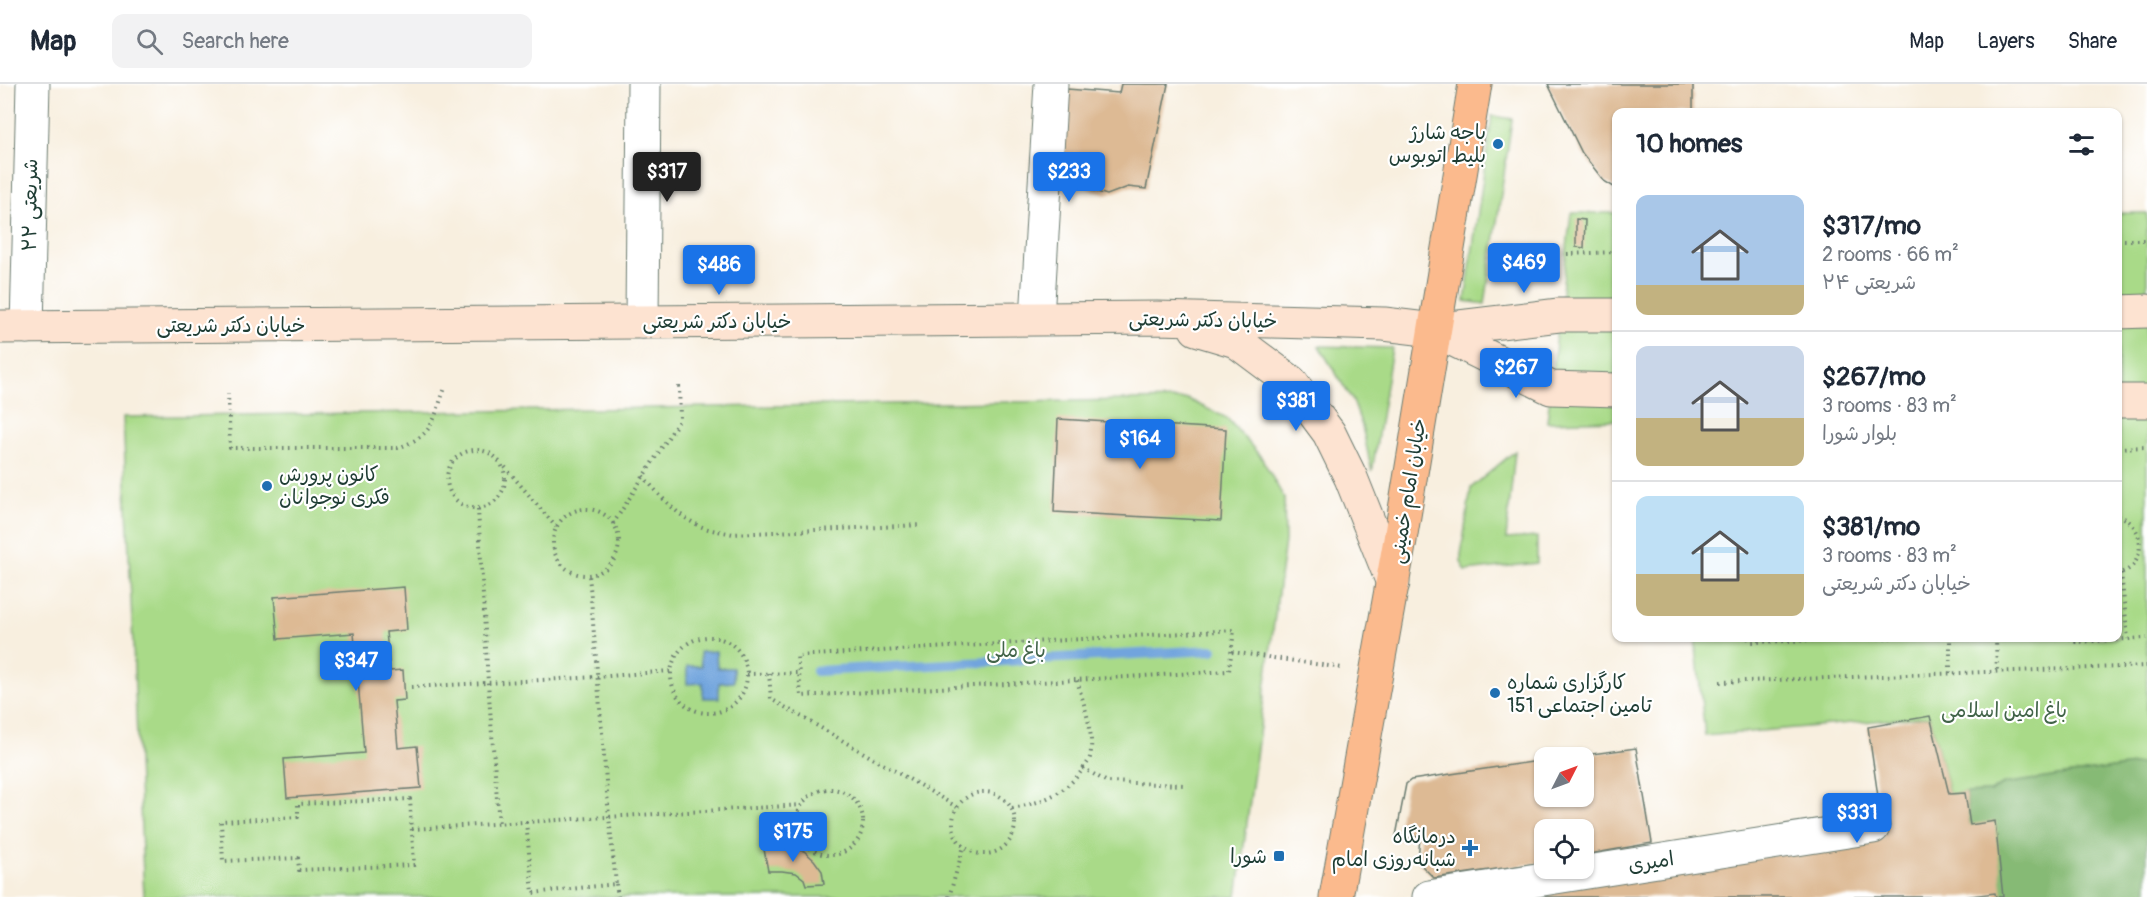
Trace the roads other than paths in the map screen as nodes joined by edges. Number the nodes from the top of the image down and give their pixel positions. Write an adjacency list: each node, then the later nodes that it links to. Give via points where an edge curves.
1 (33, 84): 11 (street, شریعتی ۲۲)
2 (644, 84): 10 (street)
3 (1051, 84): 8 (street)
4 (1475, 84): 12 (main road, خیابان امام خمینی)
5 (2147, 311): 6 (main road)
6 (2122, 312)
7 (1612, 315): 12 (main road, via 1559,315)
8 (1036, 318): 9 (main road, خیابان دکتر شریعتی); 10 (main road, خیابان دکتر شریعتی)
9 (1157, 318): 12 (main road, خیابان دکتر شریعتی, via 1384,324); 16 (main road, via 1236,341 1291,382 1329,433)
10 (642, 322): 11 (main road, خیابان دکتر شریعتی)
11 (13, 327)
12 (1434, 330): 13 (main road, via 1551,388); 16 (main road, خیابان امام خمینی)
13 (1612, 390)
14 (2122, 401): 15 (main road)
15 (2147, 401)
16 (1392, 583): 18 (main road, خیابان امام خمینی)
17 (1873, 827): 19 (street, امیری)
18 (1336, 897)
19 (1429, 897)

